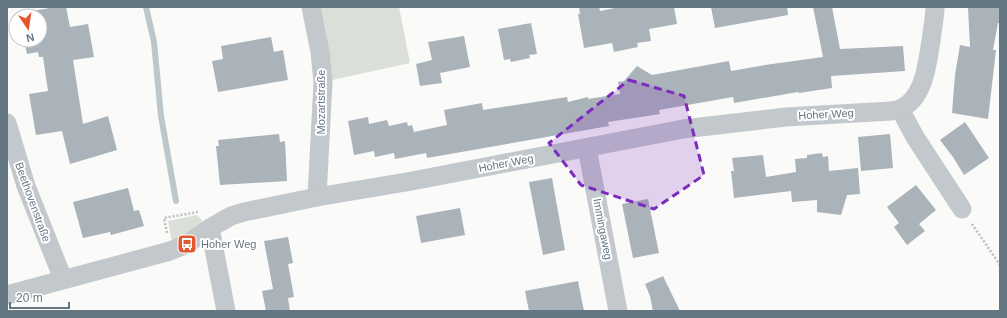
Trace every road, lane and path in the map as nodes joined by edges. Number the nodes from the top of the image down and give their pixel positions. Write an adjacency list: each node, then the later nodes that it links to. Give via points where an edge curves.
1 (311, 7): 6 (street, Mozartstraße, via 323,82)
2 (935, 7): 3 (street, via 924,78 919,91)
3 (900, 109): 5 (street, Hoher Weg, via 770,118 683,129); 7 (street, via 915,137)
4 (7, 123): 10 (street, Beethovenstraße, via 26,186)
5 (587, 148): 6 (street, Hoher Weg); 13 (street, Immingaweg)
6 (317, 197): 8 (street, Hoher Weg, via 244,212)
7 (962, 209): 9 (path)
8 (210, 228): 10 (street, Hoher Weg, via 187,244 170,251); 12 (street)
9 (1000, 265)
10 (62, 280): 11 (street, Hoher Weg)
11 (7, 295)
12 (226, 311)
13 (618, 311)

